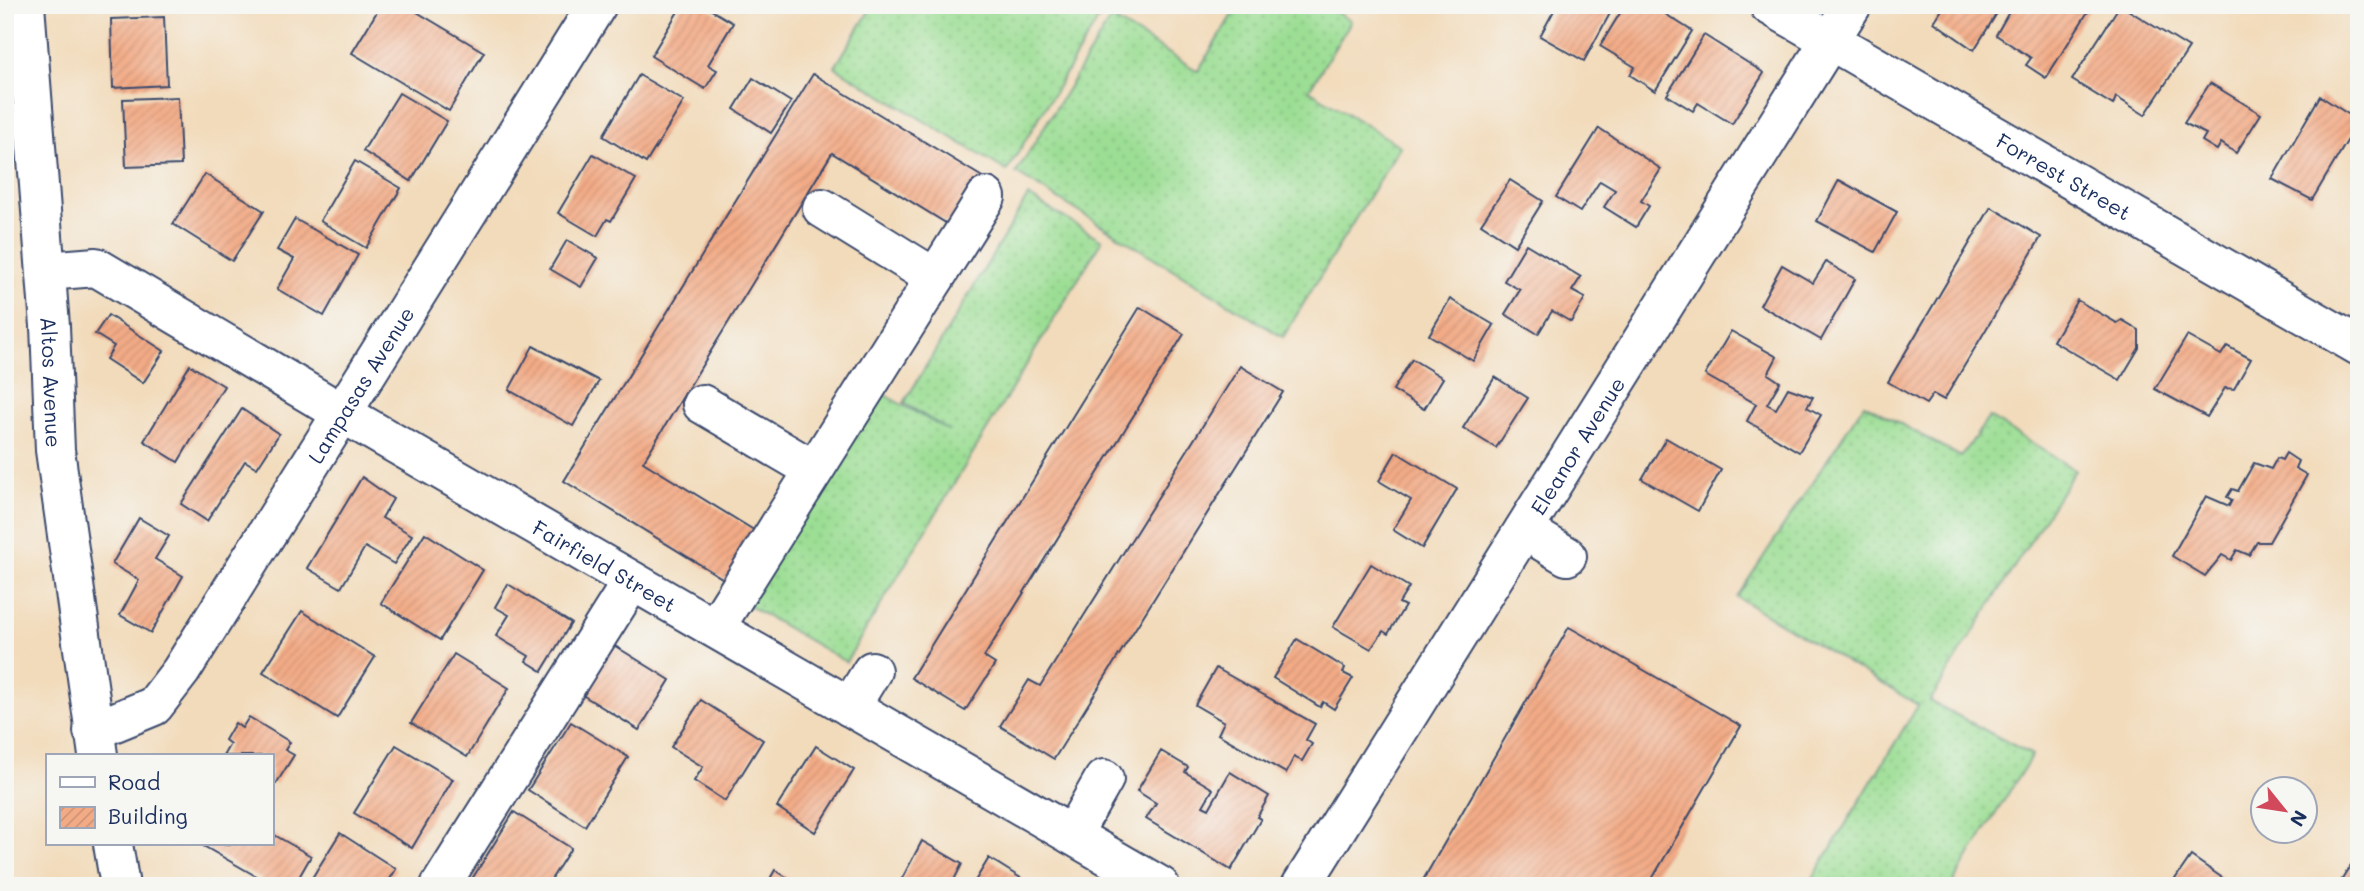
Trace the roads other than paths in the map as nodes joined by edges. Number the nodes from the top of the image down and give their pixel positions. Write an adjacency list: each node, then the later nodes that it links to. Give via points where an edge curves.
1 (25, 5): 8 (street, Altos Avenue)
2 (597, 5): 12 (street, Lampasas Avenue)
3 (1769, 5): 5 (street, Forrest Street)
4 (1852, 5): 5 (street, Eleanor Avenue)
5 (1830, 40): 10 (street, Forrest Street); 14 (street, Eleanor Avenue)
6 (986, 197): 9 (street)
7 (822, 208): 9 (street)
8 (46, 271): 12 (street, Fairfield Street, via 96,267); 20 (street, Altos Avenue, via 55,450)
9 (935, 278): 13 (street)
10 (2359, 346)
11 (702, 404): 13 (street)
12 (342, 413): 16 (street, Fairfield Street); 20 (street, Lampasas Avenue, via 167,692 154,706)
13 (814, 470): 17 (street)
14 (1524, 530): 15 (street); 27 (street, Eleanor Avenue)
15 (1567, 555)
16 (632, 581): 17 (street, Fairfield Street); 25 (street)
17 (715, 628): 19 (street, Fairfield Street)
18 (872, 671): 19 (street)
19 (850, 706): 22 (street, Fairfield Street)
20 (96, 743)
21 (1104, 779): 22 (street)
22 (1072, 835): 26 (street, Fairfield Street)
23 (114, 846): 24 (street)
24 (120, 886)
25 (440, 886)
26 (1160, 886)
27 (1301, 886)

